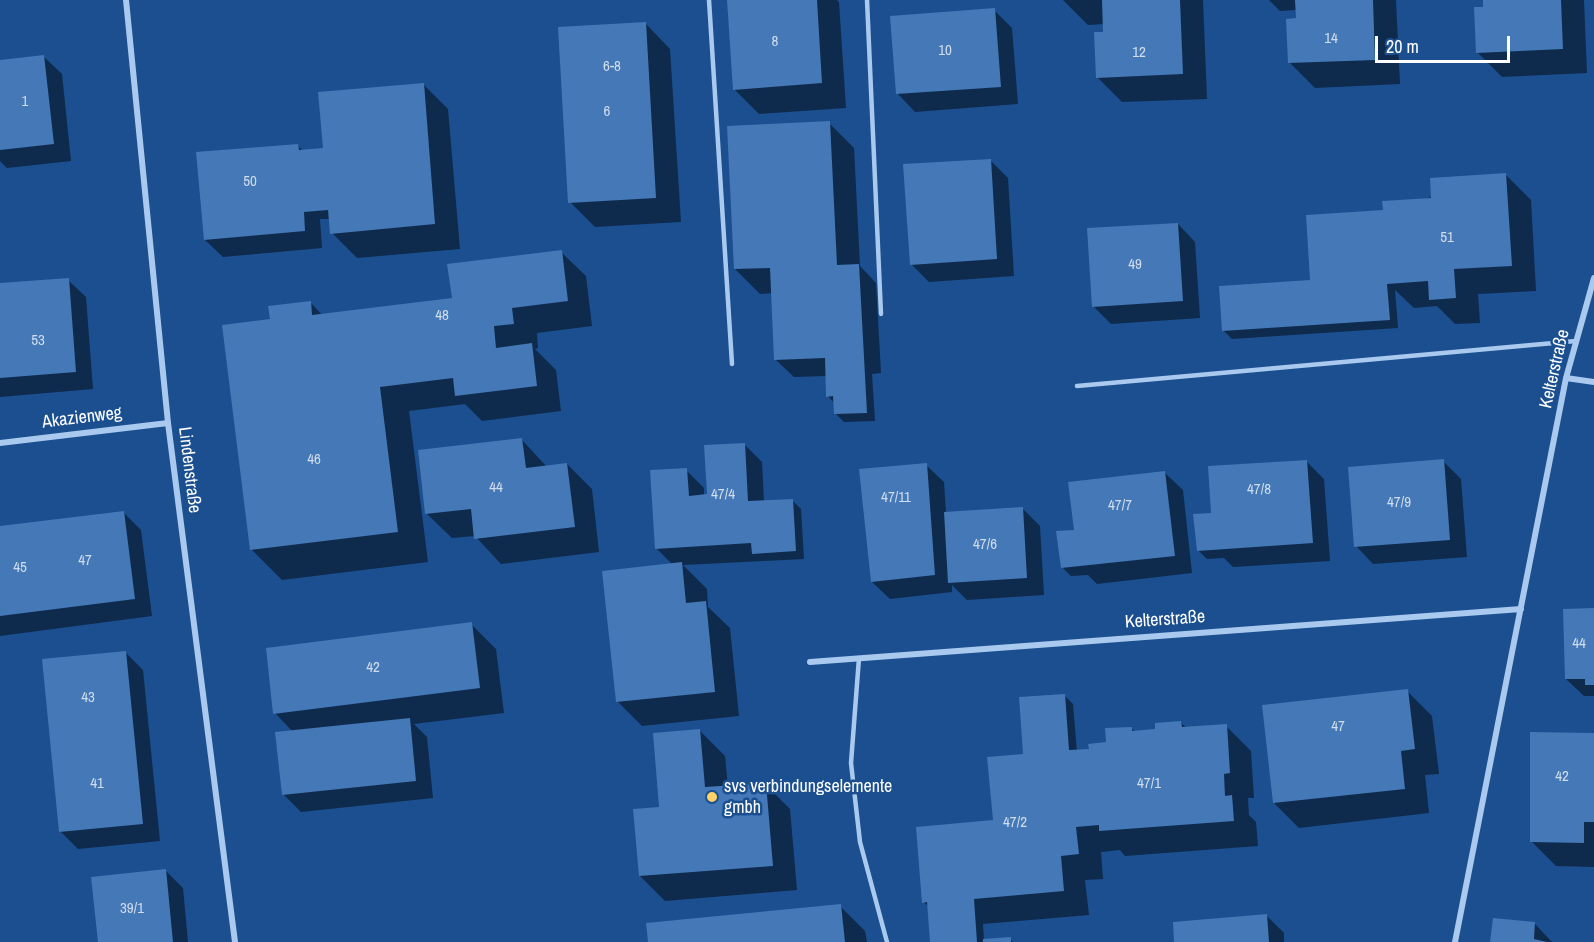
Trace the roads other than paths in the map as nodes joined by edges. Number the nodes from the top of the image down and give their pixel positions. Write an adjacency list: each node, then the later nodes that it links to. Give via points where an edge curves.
1 (126, 0): 11 (street, Lindenstraße)
2 (709, 0): 7 (lane)
3 (867, 0): 5 (lane)
4 (1594, 279): 6 (street, Kelterstraße)
5 (881, 314)
6 (1576, 341): 8 (street, Kelterstraße); 10 (lane)
7 (732, 364)
8 (1566, 378): 9 (street); 13 (street, Kelterstraße)
9 (1594, 382)
10 (1077, 386)
11 (168, 423): 12 (street, Akazienweg); 16 (street, Lindenstraße)
12 (0, 443)
13 (1521, 609): 14 (street, Kelterstraße); 18 (street, Kelterstraße)
14 (859, 658): 15 (street, Kelterstraße); 17 (lane, via 851,762 860,842)
15 (810, 662)
16 (236, 942)
17 (887, 942)
18 (1455, 942)

